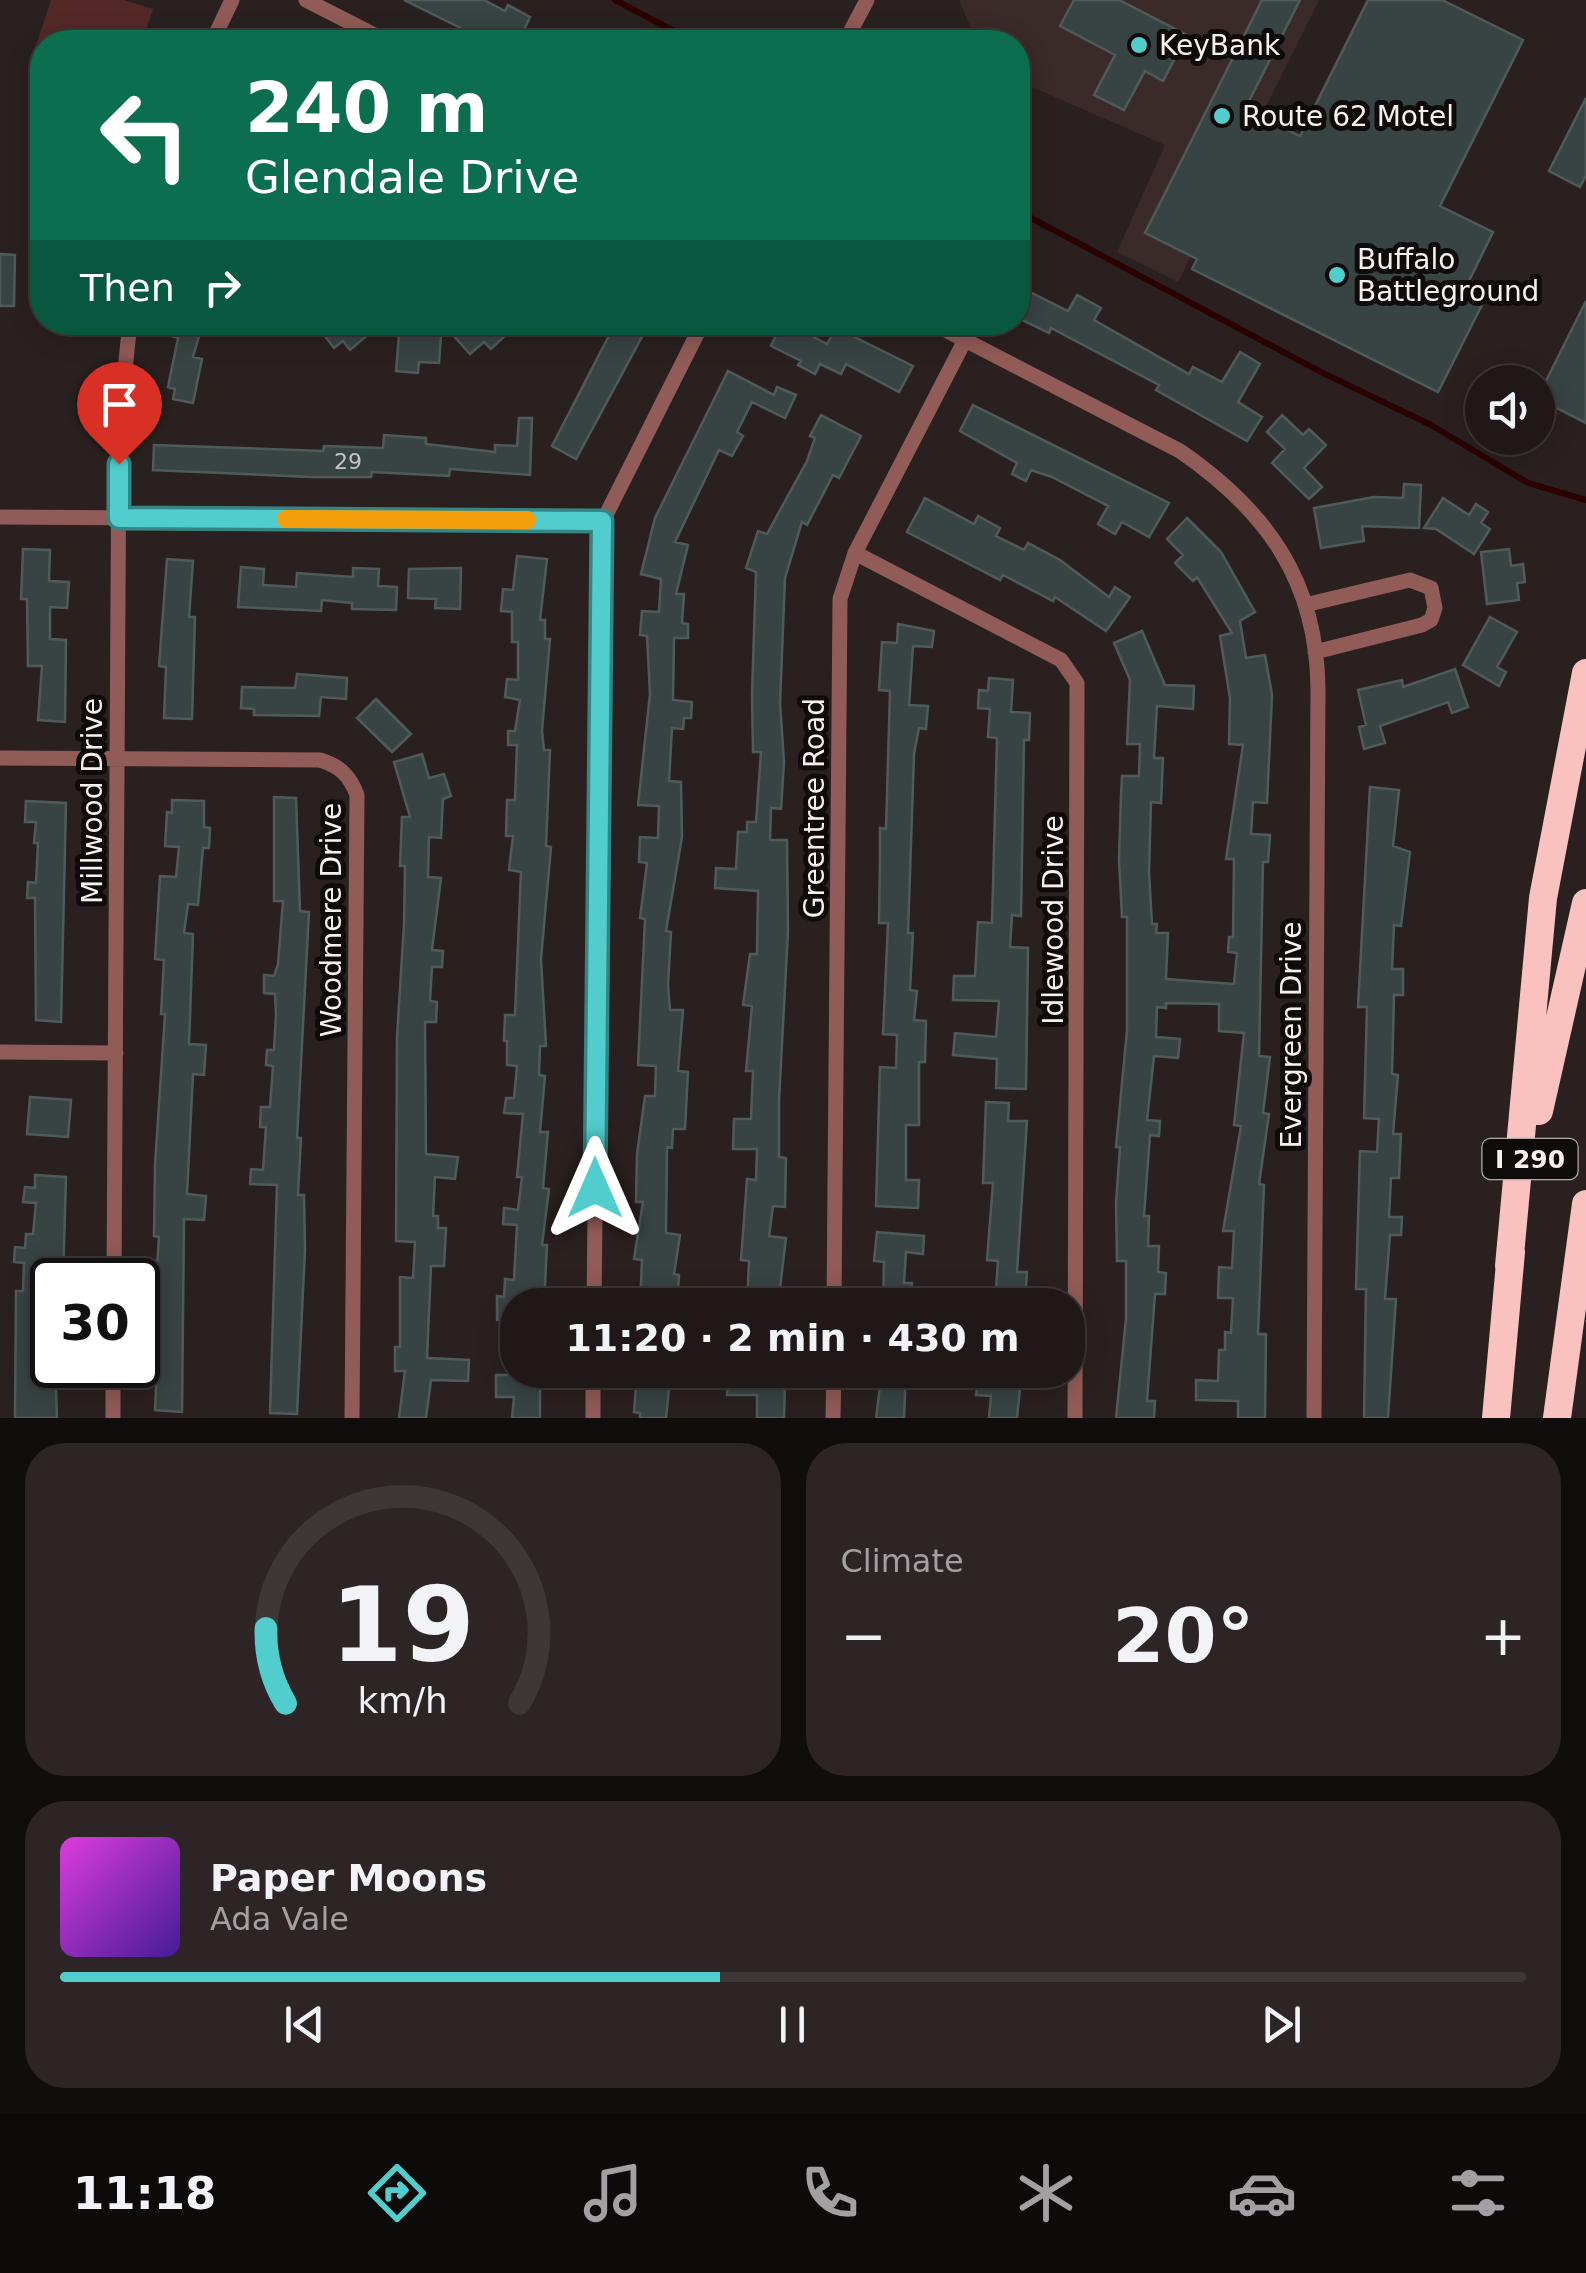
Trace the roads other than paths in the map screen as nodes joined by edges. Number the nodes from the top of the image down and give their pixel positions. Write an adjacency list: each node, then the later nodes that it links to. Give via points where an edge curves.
1 (232, 0): 4 (street)
2 (306, 0): 5 (street)
3 (867, 0): 6 (street)
4 (218, 30)
5 (365, 30)
6 (851, 30)
7 (129, 335): 12 (street, Millwood Drive)
8 (696, 335): 13 (street)
9 (955, 335): 10 (street, Evergreen Drive)
10 (965, 340): 14 (street, Greentree Road); 15 (street, Evergreen Drive, via 1212,473 1266,528)
11 (0, 517): 12 (street)
12 (119, 518): 13 (street); 19 (street, Millwood Drive)
13 (602, 521): 27 (street)
14 (855, 552): 28 (street, Greentree Road, via 840,598); 37 (street, Idlewood Drive, via 1062,660 1077,682)
15 (1308, 604): 16 (street, Evergreen Drive); 16 (street, via 1410,580 1435,596 1430,620 1422,625)
16 (1315, 652): 38 (street, Evergreen Drive)
17 (1586, 674): 26 (highway, via 1543,898)
18 (0, 758): 19 (street, Woodmere Drive)
19 (118, 759): 22 (street, Millwood Drive); 34 (street, Woodmere Drive, via 320,760 341,770 357,795)
20 (1586, 903): 26 (highway, I 290)
21 (0, 1052): 22 (street)
22 (116, 1053): 25 (street, Millwood Drive)
23 (1586, 1204): 29 (highway, I 290)
24 (1586, 1257): 29 (highway)
25 (114, 1258)
26 (1508, 1266): 39 (highway, I 290)
27 (594, 1288)
28 (834, 1288)
29 (1568, 1320): 40 (highway, I 290)
30 (113, 1388): 33 (street)
31 (593, 1388): 35 (street)
32 (834, 1388): 36 (street)
33 (112, 1418)
34 (352, 1418)
35 (593, 1418)
36 (833, 1418)
37 (1075, 1418)
38 (1314, 1418)
39 (1496, 1418)
40 (1556, 1418)

